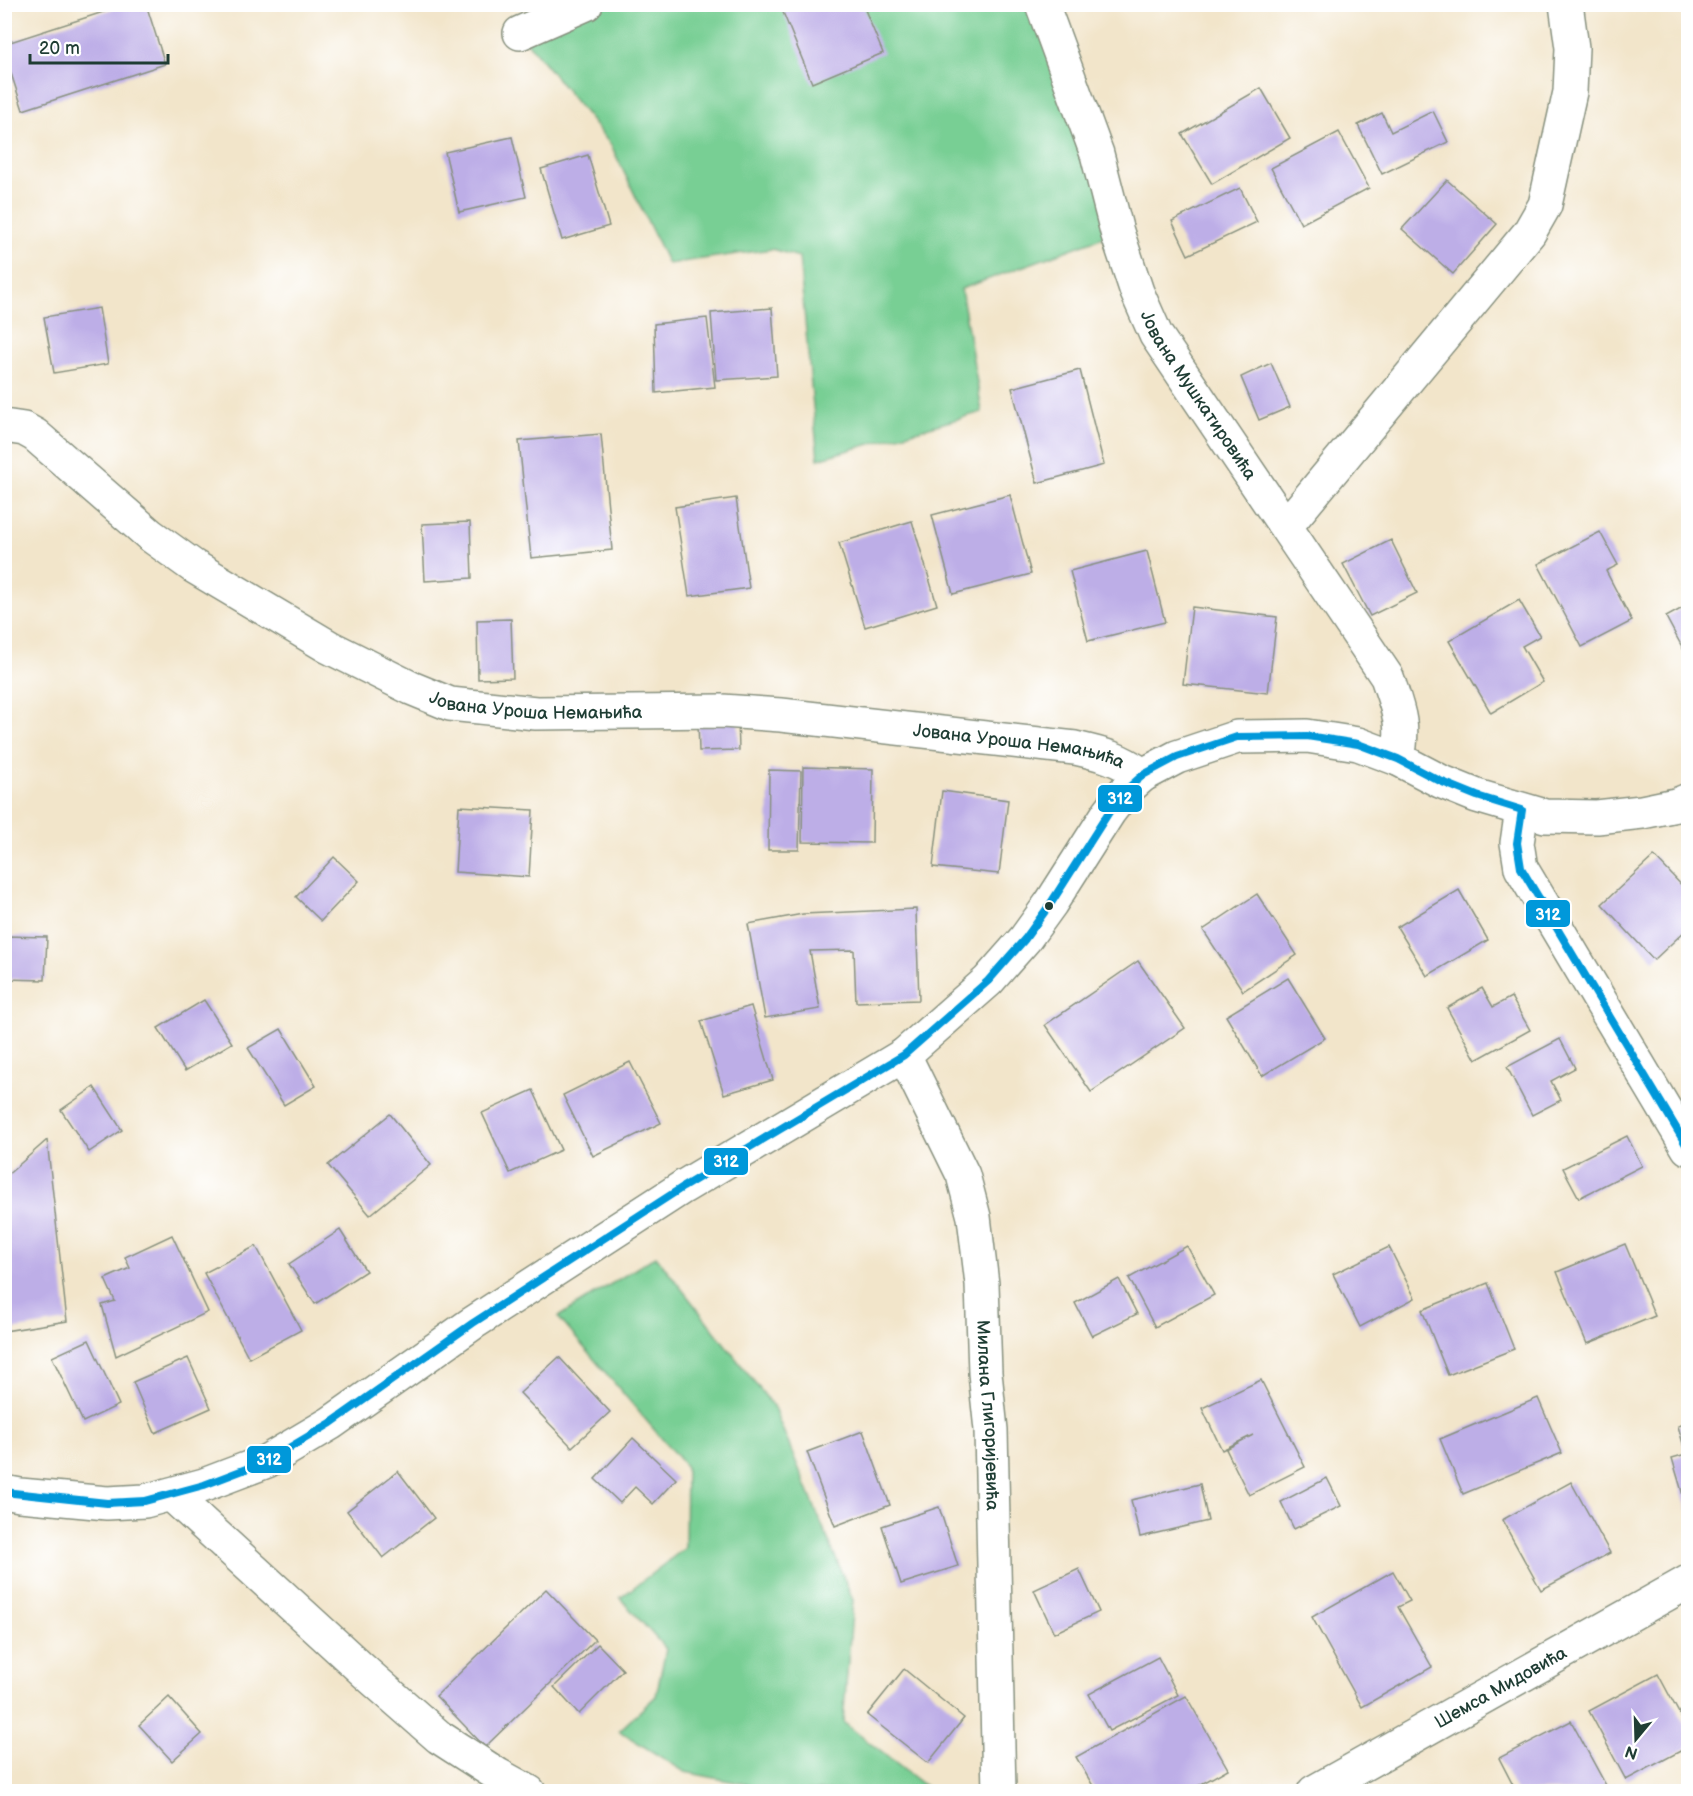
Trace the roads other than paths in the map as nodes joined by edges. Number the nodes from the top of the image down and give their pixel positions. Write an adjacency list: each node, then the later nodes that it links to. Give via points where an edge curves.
1 (586, 4): 4 (street)
2 (1041, 4): 6 (street, Јована Мушкатировића, via 1097,154 1137,292 1156,335)
3 (1566, 4): 6 (street, via 1572,48 1570,93 1545,205 1530,232)
4 (520, 33)
5 (4, 426): 8 (street, Јована Уроша Немањића, via 35,435 150,535 193,566 329,647 450,704 536,713 722,711 781,715 1075,748 1108,755)
6 (1286, 526): 7 (street, Јована Мушкатировића, via 1387,677 1399,712 1402,736)
7 (1398, 759): 8 (street, via 1358,744 1308,736 1237,737 1177,757); 10 (street, via 1440,781)
8 (1143, 775): 11 (street, via 1109,812 1018,948 988,981)
9 (1689, 800): 10 (street, via 1642,812 1597,817 1545,816)
10 (1522, 810): 12 (street, via 1517,843 1521,868)
11 (904, 1055): 14 (street, via 684,1187 473,1323 331,1423 267,1461); 17 (street, Милана Глигоријевића, via 963,1174 974,1217 991,1430)
12 (1689, 1149)
13 (4, 1492): 14 (street, via 107,1503)
14 (172, 1495): 16 (street, via 440,1737)
15 (1689, 1582): 18 (street, Шемса Мидовића)
16 (529, 1791)
17 (999, 1791)
18 (1314, 1791)

